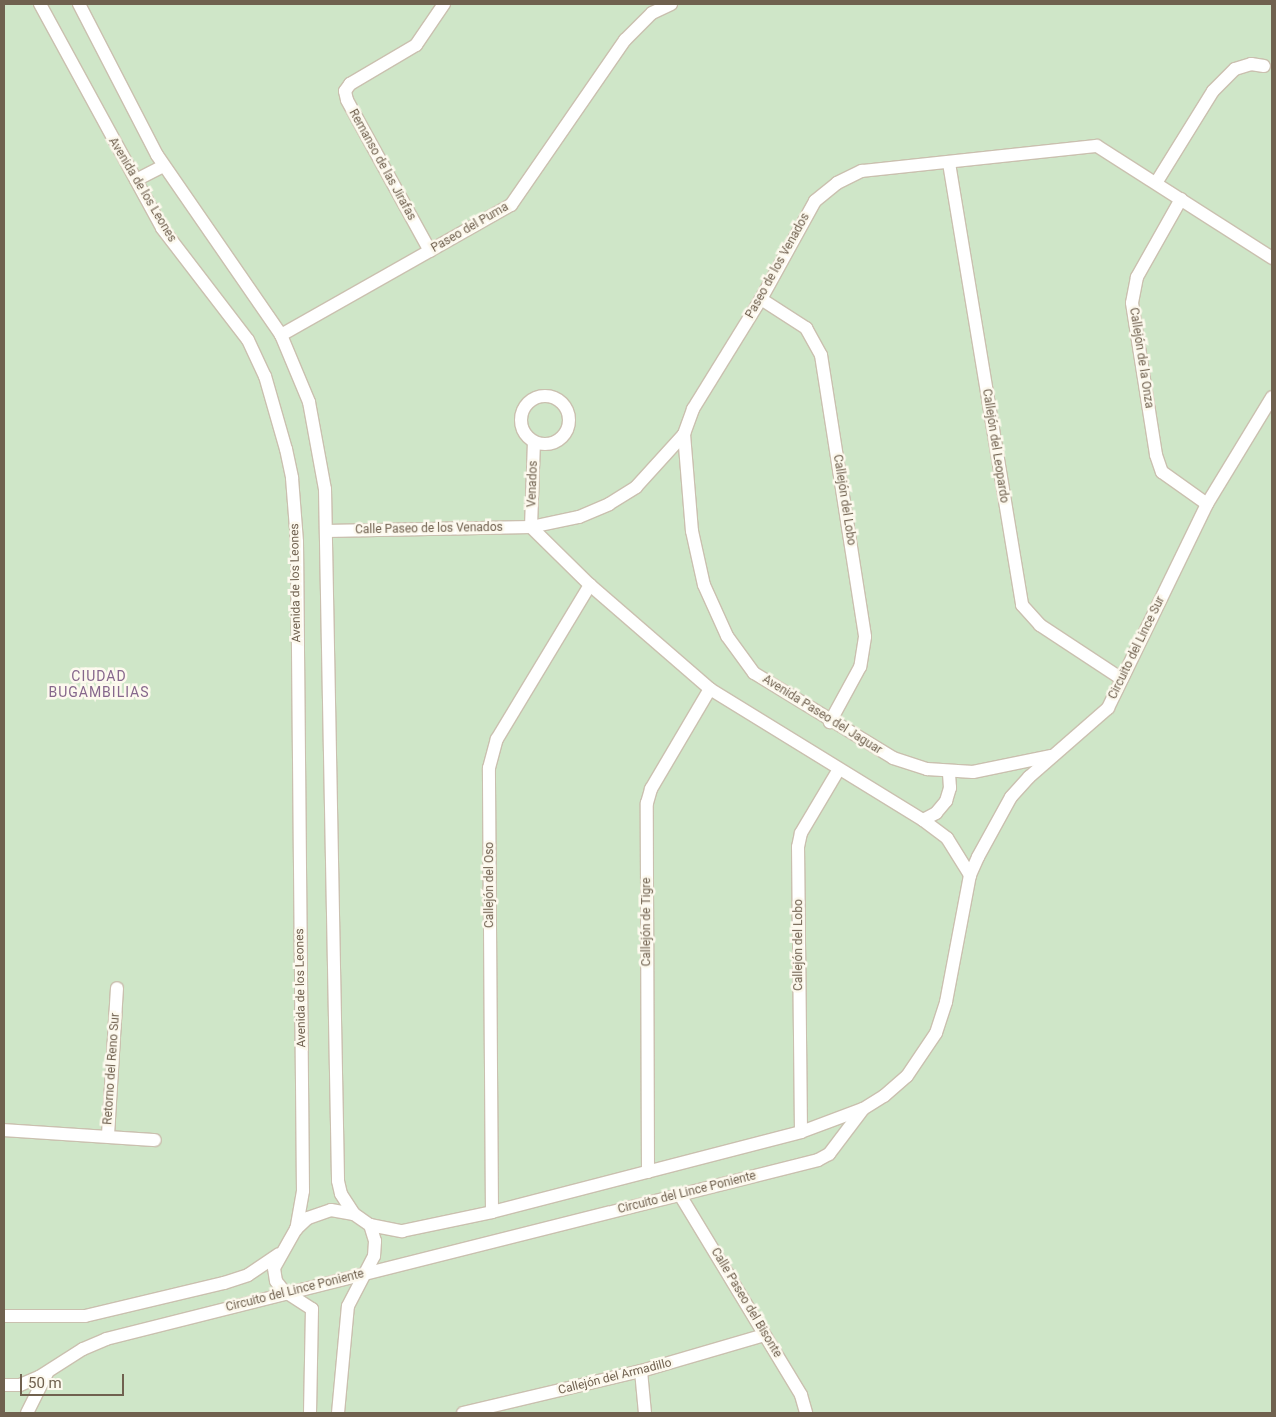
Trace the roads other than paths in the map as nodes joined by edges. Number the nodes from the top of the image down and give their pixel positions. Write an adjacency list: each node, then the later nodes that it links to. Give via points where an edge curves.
1 (40, 4): 8 (street, Avenida de los Leones)
2 (80, 4): 7 (street)
3 (444, 4): 11 (street, Remanso de las Jirafas, via 416,46 350,84 345,91)
4 (671, 4): 11 (street, Paseo del Puma, via 652,13 625,40 517,199)
5 (1264, 66): 9 (street, via 1251,64 1235,69 1213,91)
6 (949, 162): 9 (street, Paseo de los Venados, via 1097,146); 13 (street, Paseo de los Venados, via 862,171 822,194 802,221); 22 (street, Callejón del Leopardo, via 1022,605 1040,626)
7 (164, 166): 8 (street); 14 (street)
8 (136, 180): 41 (street, Avenida de los Leones, via 162,228 248,340 280,422 292,478 296,542 303,1191)
9 (1156, 183): 10 (street, Paseo de los Venados)
10 (1181, 199): 12 (street, Paseo de los Venados); 18 (street, Callejón de la Onza, via 1137,277 1132,302 1156,455 1162,472)
11 (430, 251): 14 (street, Paseo del Puma)
12 (1272, 258)
13 (761, 299): 16 (street, Paseo de los Venados, via 693,409); 24 (street, Callejón del Lobo, via 806,328 821,355 865,637 860,667)
14 (281, 336): 20 (street, via 308,402 325,489)
15 (1272, 397): 18 (street, Circuito del Lince Sur)
16 (684, 434): 19 (street, Paseo de los Venados, via 636,487 609,504 579,516); 24 (street, Avenida Paseo del Jaguar, via 692,531 704,585 727,636 754,673)
17 (534, 442): 19 (street, Venados)
18 (1207, 504): 22 (street, Circuito del Lince Sur)
19 (531, 527): 20 (street, Calle Paseo de los Venados); 21 (street)
20 (326, 531): 39 (street, via 338,1181 341,1194)
21 (590, 585): 23 (street); 38 (street, Callejón del Oso, via 497,739 489,768)
22 (1122, 679): 25 (street, Circuito del Lince Sur, via 1108,708)
23 (710, 689): 26 (street); 36 (street, Callejón de Tigre, via 651,789 647,803)
24 (830, 722): 27 (street, Avenida Paseo del Jaguar, via 893,758)
25 (1051, 756): 27 (street, Avenida Paseo del Jaguar, via 998,768); 29 (street, Circuito del Lince Sur, via 1012,798)
26 (840, 770): 28 (street); 33 (street, Callejón del Lobo, via 801,833 798,847)
27 (949, 773): 28 (street, via 950,788 946,802)
28 (923, 820): 29 (street, via 947,838)
29 (970, 875): 31 (street, Circuito del Lince Sur, via 946,1002 936,1034 907,1076)
30 (117, 988): 34 (street, Retorno del Reno Sur)
31 (863, 1109): 33 (street); 37 (street, Circuito del Lince Poniente, via 829,1154 818,1160)
32 (4, 1130): 34 (street, Retorno del Reno Sur)
33 (800, 1132): 36 (street)
34 (108, 1135): 35 (street)
35 (154, 1140)
36 (648, 1172): 38 (street)
37 (680, 1195): 43 (street, Circuito del Lince Poniente); 46 (street, Calle Paseo del Bisonte)
38 (492, 1212): 40 (street, via 402,1231)
39 (354, 1214): 40 (street); 41 (street, via 339,1210 323,1212 308,1218)
40 (370, 1226): 43 (street, via 375,1249 371,1263)
41 (296, 1229): 42 (street)
42 (279, 1254): 44 (street, via 274,1275); 45 (street, Circuito del Lince Poniente, via 248,1275 224,1283 94,1314)
43 (362, 1274): 44 (street, Circuito del Lince Poniente); 53 (street, via 348,1306)
44 (287, 1294): 47 (street, Circuito del Lince Poniente, via 106,1339); 52 (street, via 308,1304 314,1317)
45 (6, 1316)
46 (764, 1335): 48 (street, Callejón del Armadillo); 56 (street, Calle Paseo del Bisonte, via 801,1395)
47 (47, 1372): 49 (street, Circuito del Lince Poniente, via 20,1385); 51 (street)
48 (641, 1372): 50 (street, Callejón del Armadillo); 55 (street)
49 (4, 1385)
50 (490, 1410): 54 (street, Callejón del Armadillo)
51 (28, 1413)
52 (310, 1413)
53 (338, 1413)
54 (463, 1413)
55 (645, 1413)
56 (806, 1413)

